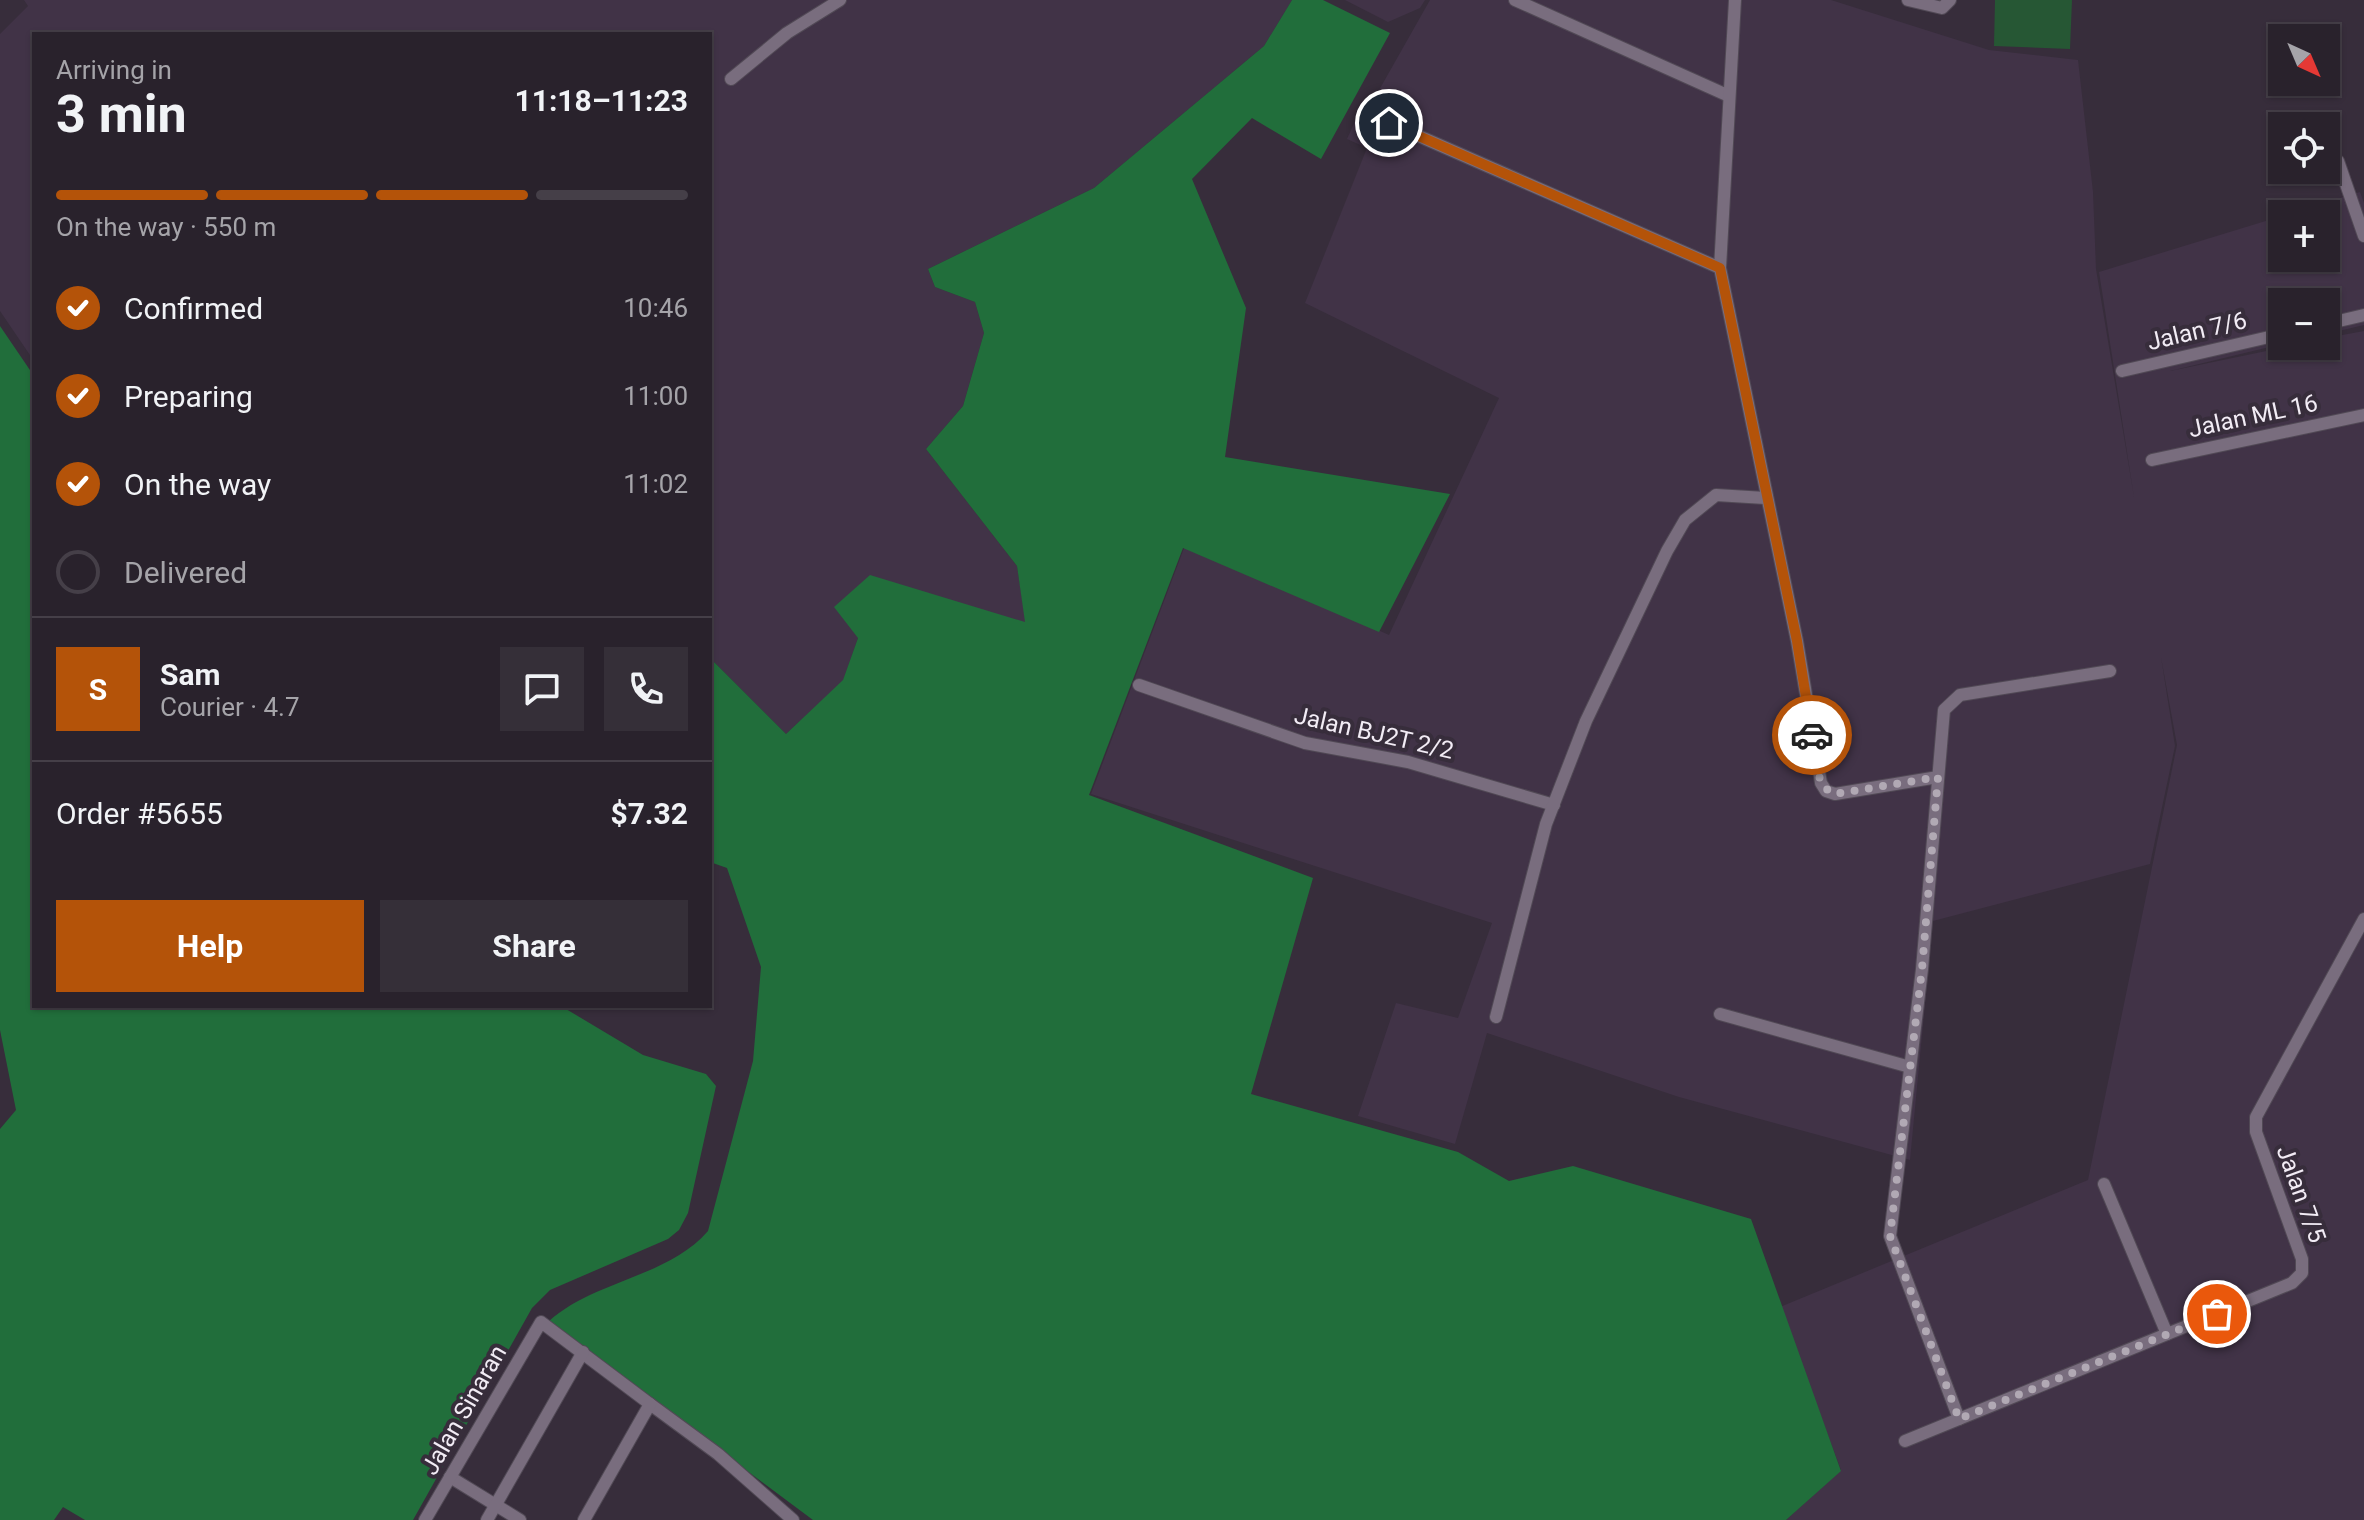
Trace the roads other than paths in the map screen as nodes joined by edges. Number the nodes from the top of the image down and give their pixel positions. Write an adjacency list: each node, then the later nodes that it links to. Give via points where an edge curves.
1 (840, 0): 6 (street, via 787,33)
2 (1515, 0): 7 (street)
3 (1735, 0): 7 (street)
4 (1908, 0): 5 (street, via 1942,8)
5 (1950, 0)
6 (731, 79)
7 (1729, 96): 11 (street)
8 (1389, 123): 11 (street)
9 (2340, 167): 10 (street)
10 (2364, 236)
11 (1720, 268): 18 (street)
12 (2364, 315): 13 (street)
13 (2340, 321)
14 (2268, 337): 15 (street, Jalan 7/6)
15 (2122, 371)
16 (2364, 415): 17 (street, Jalan ML 16)
17 (2152, 460)
18 (1765, 498): 21 (street, via 1821,783 1835,794); 22 (street, via 1716,495 1685,520 1605,677)
19 (2110, 671): 21 (street, via 1998,687 1950,700 1942,724)
20 (1139, 685): 22 (street, Jalan BJ2T 2/2, via 1305,743 1408,762)
21 (1938, 777): 26 (street)
22 (1554, 805): 25 (street)
23 (2364, 919): 28 (street, Jalan 7/5, via 2256,1117 2256,1132 2302,1259 2302,1273 2292,1283)
24 (1720, 1014): 26 (street)
25 (1496, 1017)
26 (1910, 1067): 31 (street, via 1890,1236)
27 (2104, 1184): 28 (street)
28 (2167, 1334): 31 (street, Jalan 7/5)
29 (583, 1352): 30 (street); 33 (street, Jalan Sinaran, via 541,1322); 34 (street)
30 (650, 1404): 38 (street); 39 (street, via 718,1454)
31 (1959, 1419): 32 (street, Jalan 7/5)
32 (1905, 1441)
33 (450, 1477): 34 (street); 35 (street, Jalan Sinaran)
34 (496, 1506): 36 (street); 37 (street)
35 (425, 1520)
36 (487, 1520)
37 (520, 1520)
38 (584, 1520)
39 (793, 1520)

